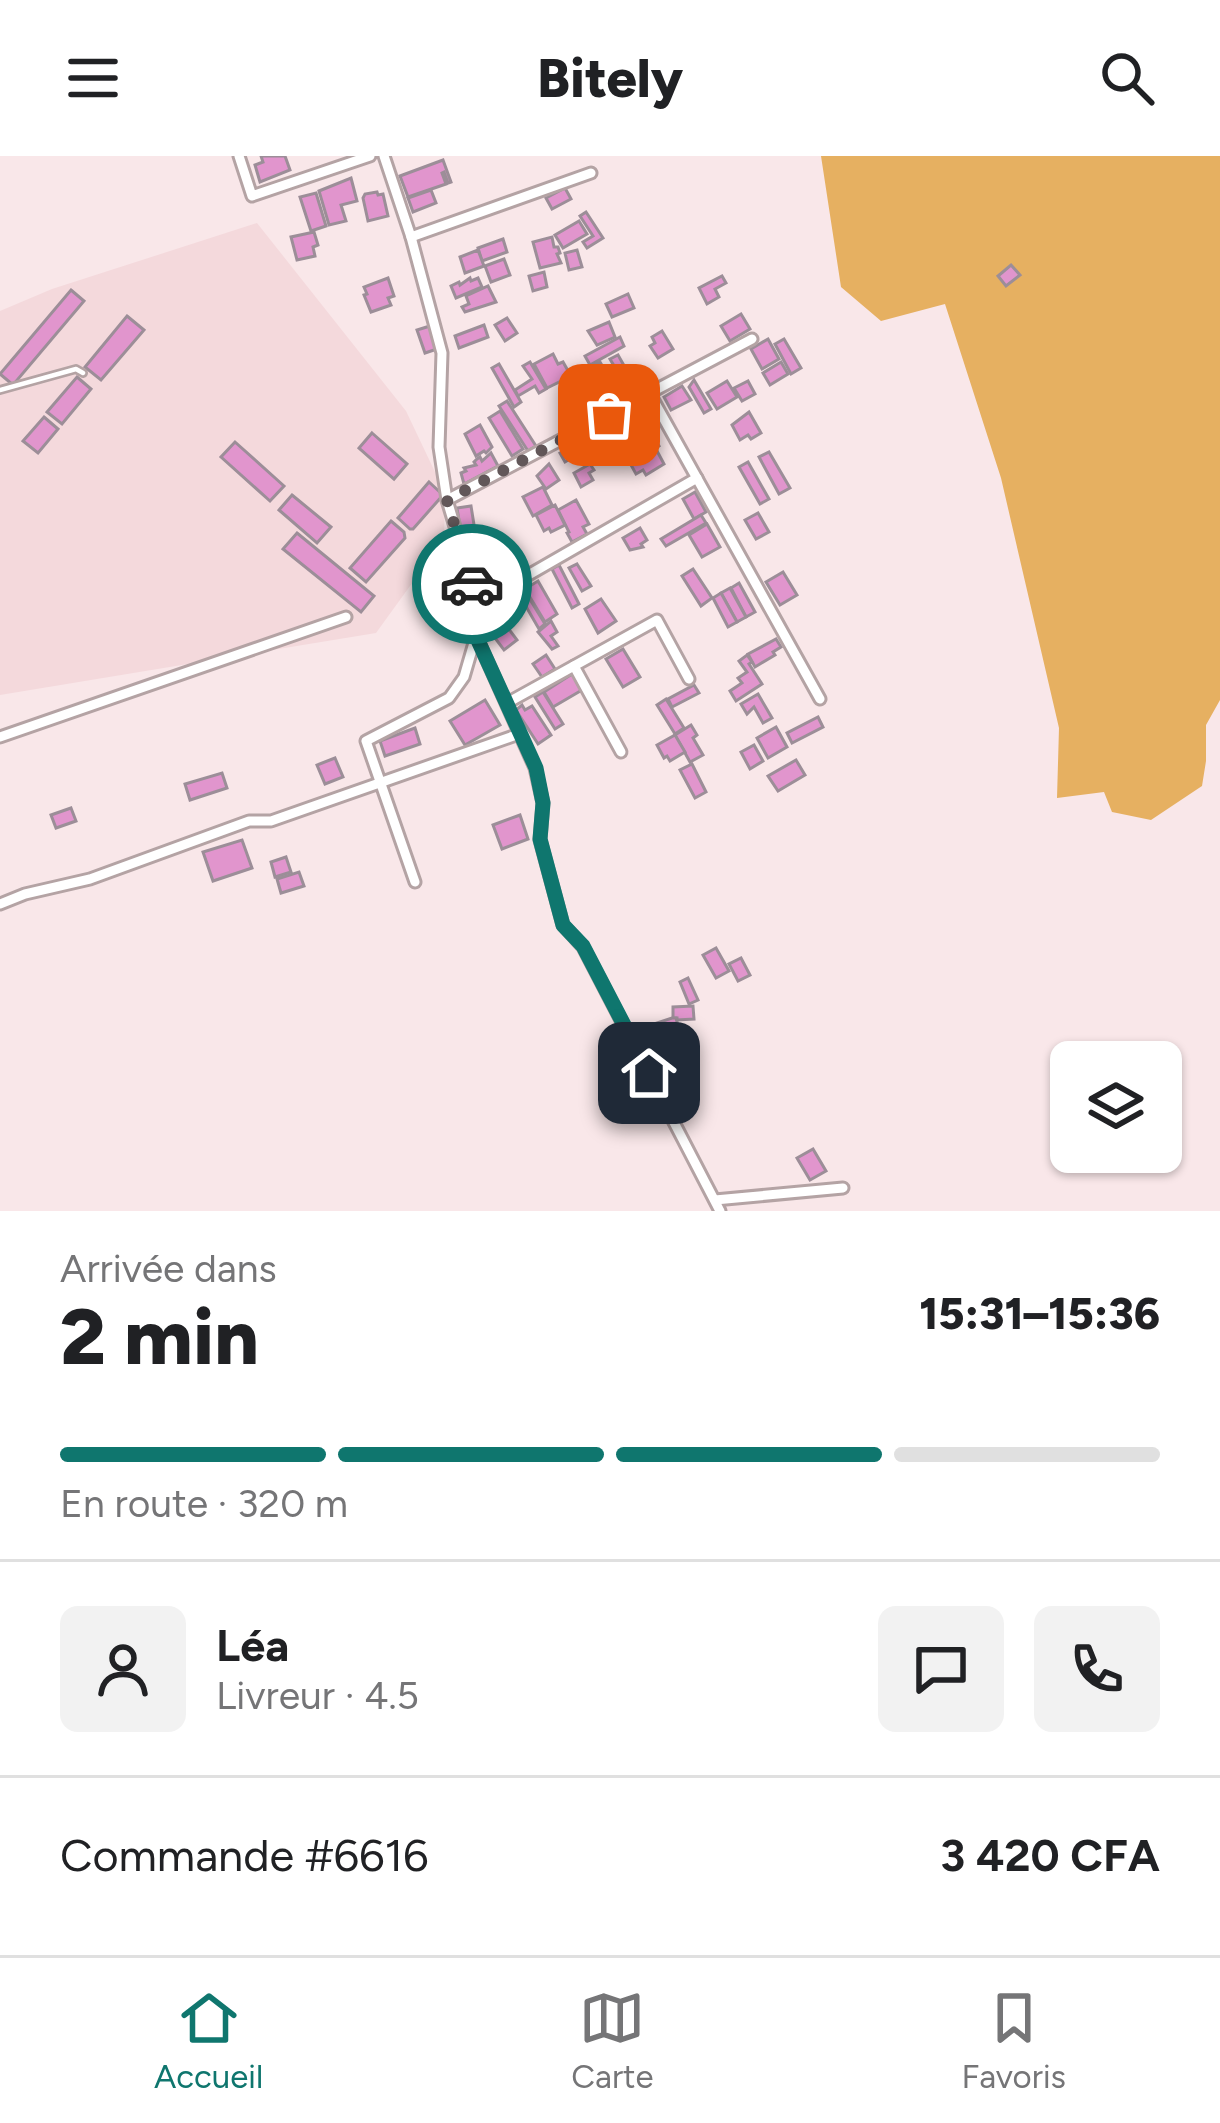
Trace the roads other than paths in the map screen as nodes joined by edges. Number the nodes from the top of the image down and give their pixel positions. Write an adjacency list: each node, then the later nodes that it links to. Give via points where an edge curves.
1 (239, 156): 2 (street, via 252,196)
2 (370, 156)
3 (384, 156): 5 (street)
4 (591, 173): 5 (street)
5 (411, 237): 11 (street, via 442,352 439,447)
6 (752, 339): 9 (street)
7 (83, 373): 8 (lane)
8 (0, 390)
9 (650, 394): 10 (street); 11 (street)
10 (697, 478): 12 (street); 17 (street)
11 (447, 500): 12 (street)
12 (478, 604): 14 (street)
13 (346, 617): 20 (street)
14 (476, 636): 18 (street); 22 (street, via 448,698 366,742)
15 (574, 666): 16 (street, via 658,620); 18 (street); 21 (street)
16 (689, 679)
17 (820, 699)
18 (507, 703): 19 (street)
19 (519, 734): 22 (street); 26 (street, via 536,768 540,839 563,925 583,946)
20 (0, 737)
21 (621, 752)
22 (380, 782): 23 (street); 24 (street)
23 (415, 882)
24 (0, 904)
25 (843, 1188): 26 (street)
26 (718, 1206)

